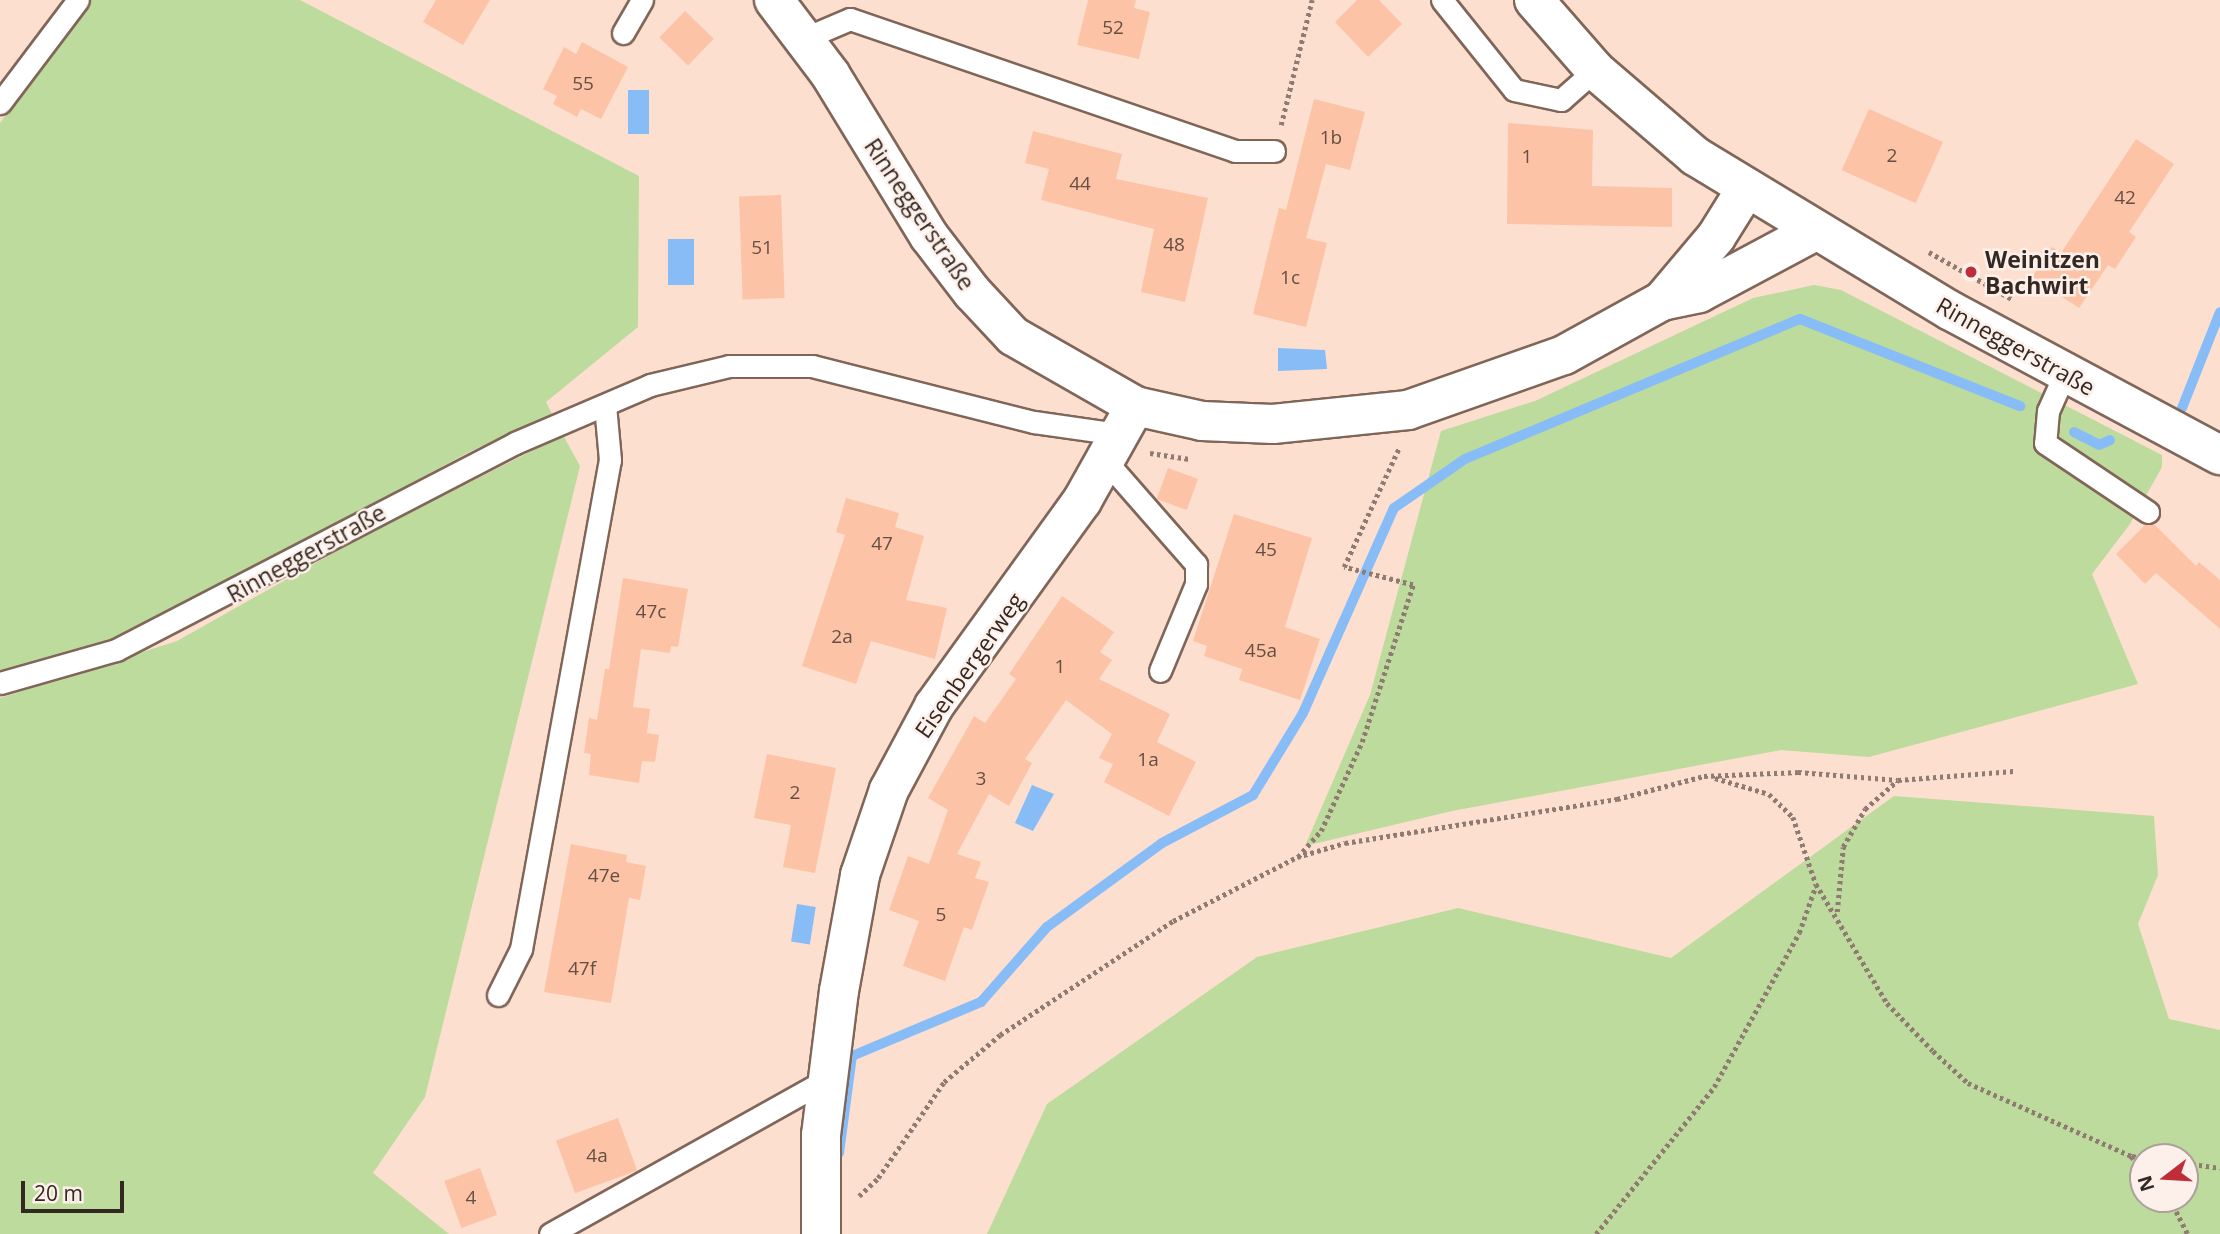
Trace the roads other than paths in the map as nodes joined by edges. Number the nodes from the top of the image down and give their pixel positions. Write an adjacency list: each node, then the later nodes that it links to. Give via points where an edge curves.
1 (78, 0): 9 (lane)
2 (642, 0): 6 (lane)
3 (774, 0): 7 (main road, Rinneggerstraße)
4 (1442, 0): 8 (lane, via 1514,90 1560,100)
5 (1534, 0): 8 (main road)
6 (623, 33)
7 (803, 39): 10 (lane, via 850,19 1235,151); 16 (main road, Rinneggerstraße, via 929,236 972,292)
8 (1595, 70): 11 (main road, via 1695,156)
9 (0, 103)
10 (1274, 150)
11 (1746, 189): 12 (main road, Rinneggerstraße); 13 (main road, Rinneggerstraße, via 1716,237)
12 (1815, 231): 13 (main road, Rinneggerstraße, via 1699,293); 14 (main road, Rinneggerstraße)
13 (1662, 301): 16 (main road, Rinneggerstraße, via 1564,355 1408,410 1273,424 1202,421)
14 (2065, 373): 17 (main road, Rinneggerstraße); 18 (lane, via 2048,411 2045,443 2082,472)
15 (605, 405): 16 (lane, Rinneggerstraße, via 650,385 729,366 812,366 1034,422); 20 (lane, Rinneggerstraße, via 491,456 116,650); 21 (lane, via 610,460 521,949)
16 (1117, 436): 19 (lane, via 1196,564 1196,584); 22 (main road, Eisenbergerweg, via 1024,587 934,706 889,790 860,875)
17 (2220, 455)
18 (2148, 512)
19 (1160, 671)
20 (0, 683)
21 (498, 995)
22 (827, 1080): 23 (main road, Eisenbergerweg); 24 (lane)
23 (821, 1224)
24 (550, 1234)

